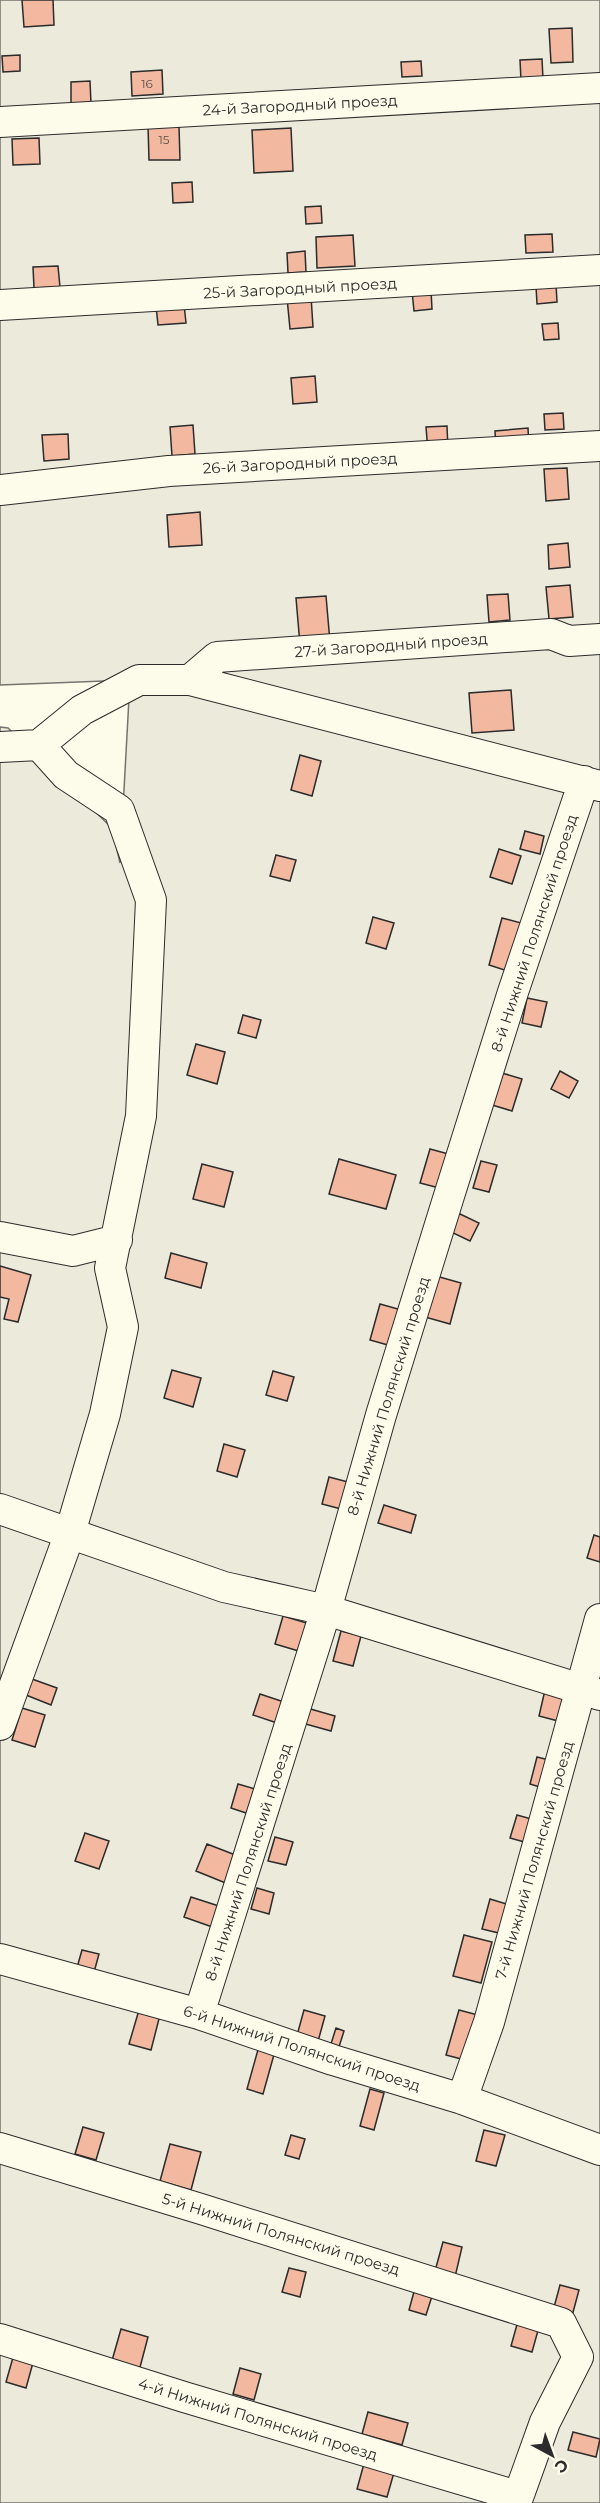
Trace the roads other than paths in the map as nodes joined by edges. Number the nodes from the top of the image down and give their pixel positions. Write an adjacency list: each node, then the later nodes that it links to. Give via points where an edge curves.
1 (600, 88): 2 (street, 24-й Загородный проезд)
2 (0, 122)
3 (600, 270): 4 (street, 25-й Загородный проезд)
4 (0, 305)
5 (600, 446): 6 (street, 26-й Загородный проезд, via 169,471)
6 (0, 490)
7 (600, 639): 8 (street, 27-й Загородный проезд, via 569,641 551,634 217,657)
8 (190, 680): 9 (street, via 139,680 82,710); 11 (street)
9 (39, 745): 10 (street); 13 (street, via 66,775 119,810 151,900 141,1116)
10 (0, 747)
11 (592, 783): 16 (street, 8-й Нижний Полянский проезд, via 513,992 405,1335)
12 (0, 1237): 13 (street, via 73,1251)
13 (117, 1240): 15 (street, via 110,1269 123,1327 105,1414)
14 (0, 1509): 15 (street)
15 (69, 1533): 16 (street, via 224,1587); 19 (street)
16 (326, 1610): 18 (street); 21 (street, 8-й Нижний Полянский проезд)
17 (600, 1619): 18 (street, 7-й Нижний Полянский проезд)
18 (591, 1693): 22 (street, 7-й Нижний Полянский проезд)
19 (0, 1725)
20 (0, 1959): 21 (street, 6-й Нижний Полянский проезд)
21 (199, 2014): 22 (street, 6-й Нижний Полянский проезд)
22 (462, 2099): 24 (street, 6-й Нижний Полянский проезд)
23 (0, 2148): 26 (street, 5-й Нижний Полянский проезд, via 561,2323 578,2357 545,2422)
24 (600, 2150)
25 (0, 2339): 26 (street, 4-й Нижний Полянский проезд)
26 (517, 2500)

